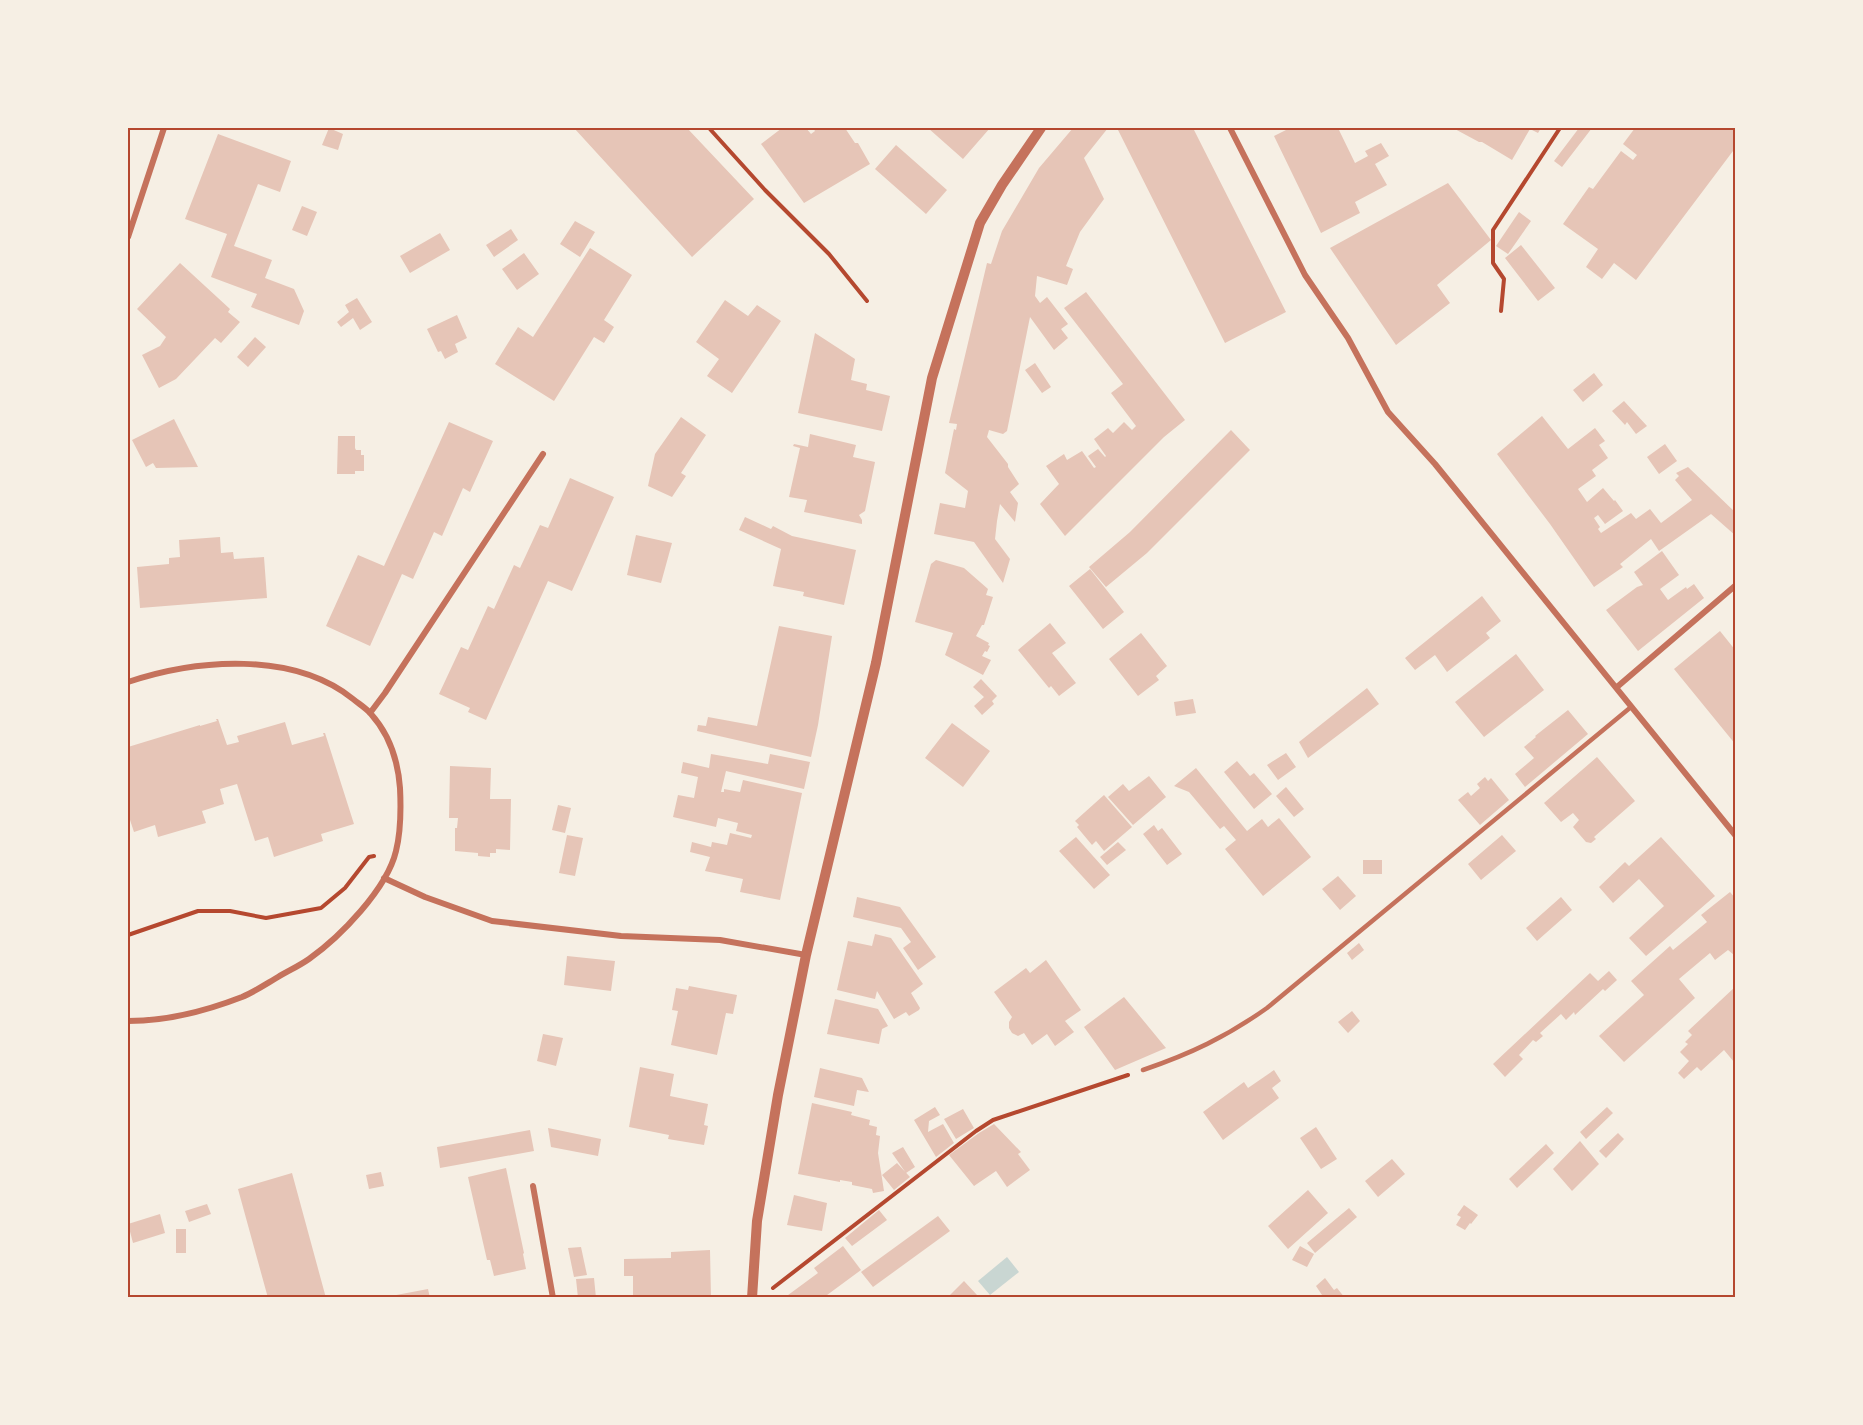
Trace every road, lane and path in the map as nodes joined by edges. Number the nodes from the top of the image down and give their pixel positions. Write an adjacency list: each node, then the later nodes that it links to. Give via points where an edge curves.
1 (164, 128): 6 (street)
2 (708, 128): 7 (path, via 829,254)
3 (1041, 128): 19 (street, via 980,223 932,378 876,663)
4 (1230, 128): 12 (street, via 1305,275 1348,338 1388,412)
5 (1560, 128): 8 (path, via 1493,230 1493,263 1504,279)
6 (128, 237)
7 (867, 301)
8 (1501, 311)
9 (543, 454): 14 (street)
10 (1736, 585): 12 (street)
11 (128, 682): 14 (street, via 153,674 219,665 286,668 345,692)
12 (1617, 687): 13 (street)
13 (1631, 706): 15 (street); 21 (lane, via 1267,1008 1228,1034)
14 (370, 713): 16 (street, via 393,750 399,773)
15 (1736, 836)
16 (396, 852): 17 (street); 18 (path, via 369,857 345,888 321,908 266,918 230,911 198,911)
17 (384, 878): 19 (street, via 492,921 621,936 720,940); 20 (street, via 351,921 309,958 244,996 192,1014)
18 (128, 935)
19 (806, 955): 23 (street, via 757,1221)
20 (128, 1021)
21 (1143, 1070): 23 (path, via 993,1120 771,1290)
22 (533, 1186): 24 (street)
23 (753, 1296)
24 (553, 1298)

